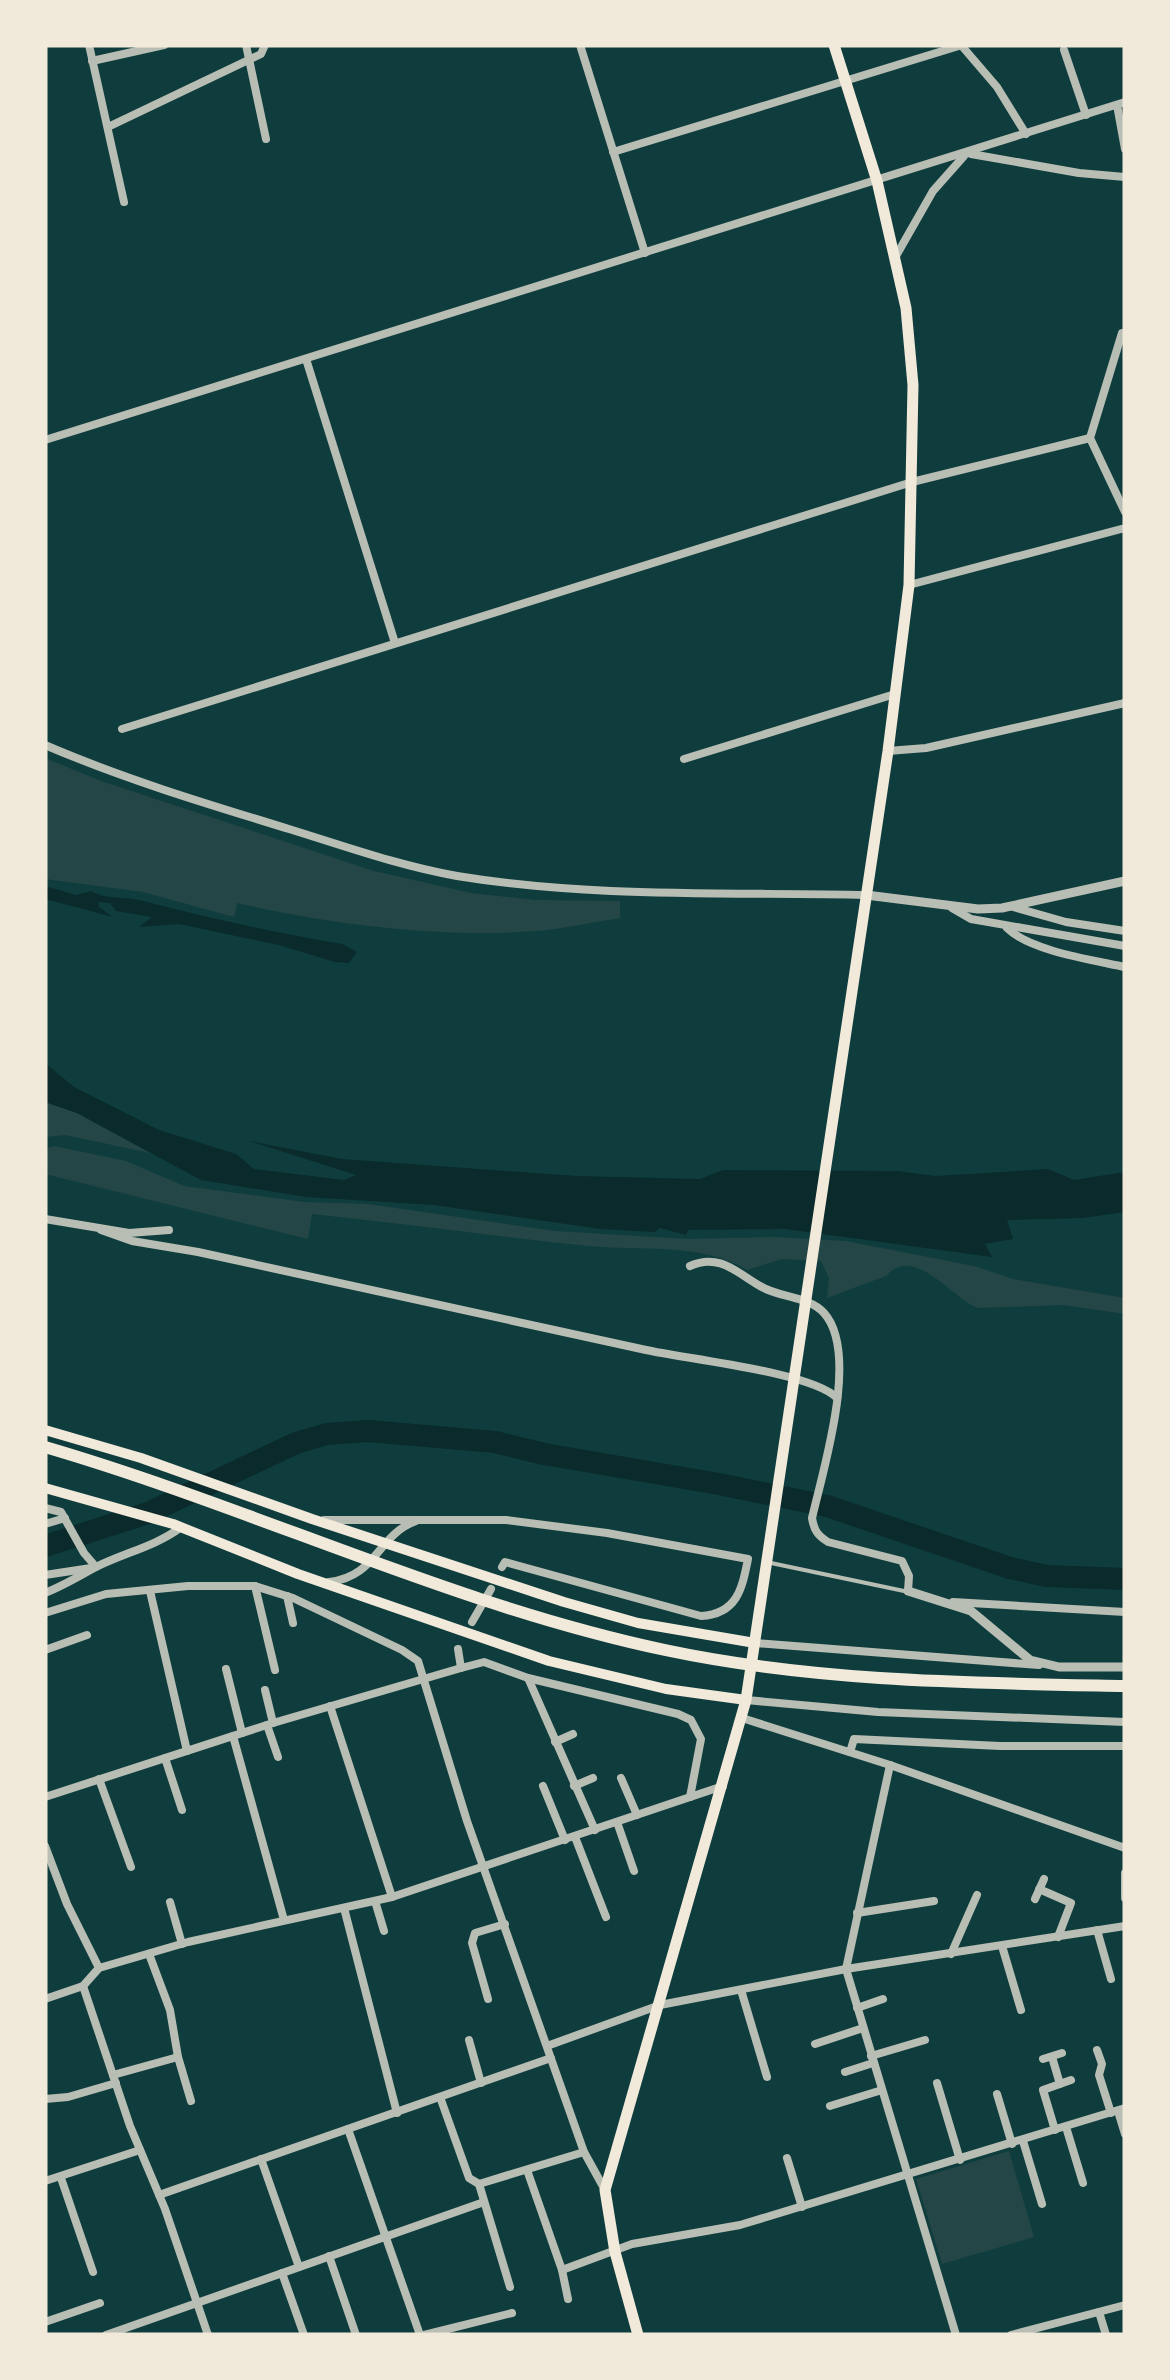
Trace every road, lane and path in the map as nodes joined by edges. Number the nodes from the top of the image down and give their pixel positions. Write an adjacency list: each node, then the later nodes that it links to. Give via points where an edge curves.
1 (89, 45): 9 (street)
2 (164, 45): 9 (street)
3 (246, 45): 10 (street)
4 (265, 45): 10 (street)
5 (580, 45): 18 (street)
6 (834, 45): 11 (main road)
7 (961, 45): 11 (street); 15 (street)
8 (1064, 50): 13 (street)
9 (92, 60): 14 (street)
10 (249, 60): 14 (street); 16 (street)
11 (844, 80): 18 (street); 21 (main road)
12 (1121, 104): 13 (street); 17 (street)
13 (1086, 115): 15 (street)
14 (108, 127): 22 (street)
15 (1026, 134): 19 (street)
16 (266, 139)
17 (1125, 149)
18 (613, 152): 23 (street)
19 (967, 153): 20 (street); 21 (street); 24 (street, via 934,190)
20 (1125, 177)
21 (876, 181): 23 (street); 24 (main road)
22 (124, 202)
23 (644, 253): 26 (street)
24 (896, 256): 29 (main road, via 910,347)
25 (1125, 333): 27 (street)
26 (306, 358): 28 (street); 33 (street)
27 (1090, 438): 29 (street); 30 (street)
28 (45, 440)
29 (912, 482): 32 (main road); 33 (street)
30 (1125, 512)
31 (1125, 528): 32 (street)
32 (909, 585): 34 (main road)
33 (395, 643): 36 (street)
34 (895, 694): 38 (main road); 39 (street)
35 (1125, 703): 38 (street)
36 (122, 729)
37 (45, 746): 41 (street, via 224,809 455,876)
38 (888, 751): 41 (main road)
39 (684, 758)
40 (1125, 881): 43 (street)
41 (866, 900): 42 (street); 63 (main road)
42 (948, 906): 43 (street); 44 (street, via 971,920)
43 (1012, 906): 45 (street)
44 (1005, 925): 46 (street); 47 (street, via 1044,946)
45 (1125, 931)
46 (1125, 946)
47 (1125, 966)
48 (45, 1218): 49 (street)
49 (101, 1230): 50 (street); 52 (street, via 778,1375)
50 (169, 1230)
51 (690, 1266): 52 (street, via 728,1264 763,1288 818,1307 839,1346)
52 (837, 1398): 71 (street, via 813,1527 828,1542 902,1562 910,1576)
53 (45, 1430): 58 (main road)
54 (45, 1448): 90 (highway, via 408,1574 663,1650 811,1673)
55 (45, 1488): 61 (main road)
56 (45, 1508): 59 (street)
57 (425, 1518): 58 (street); 62 (street, via 402,1526); 65 (street, via 523,1522 748,1559 736,1601 701,1616 505,1562)
58 (312, 1519): 62 (main road)
59 (66, 1520): 60 (street); 64 (street)
60 (45, 1524)
61 (176, 1526): 64 (street, via 161,1541); 67 (main road)
62 (386, 1542): 67 (street, via 363,1571); 80 (main road, via 638,1623)
63 (767, 1559): 71 (lane); 80 (main road)
64 (96, 1567): 66 (street); 72 (street)
65 (502, 1567)
66 (45, 1575)
67 (324, 1582): 92 (main road, via 548,1661)
68 (255, 1586): 70 (street); 73 (street); 87 (street)
69 (491, 1589): 77 (street)
70 (150, 1591): 76 (street, via 106,1594); 101 (street)
71 (908, 1592): 74 (street)
72 (45, 1593)
73 (286, 1596): 78 (street); 88 (street, via 402,1650 418,1661)
74 (943, 1600): 75 (street); 83 (street, via 971,1611 1030,1660)
75 (1125, 1612)
76 (45, 1613)
77 (472, 1622)
78 (293, 1623)
79 (87, 1636): 82 (street)
80 (755, 1643): 83 (street); 92 (main road)
81 (458, 1649): 84 (street)
82 (45, 1650)
83 (1059, 1667): 85 (street)
84 (462, 1668): 88 (street); 89 (street, via 484,1662)
85 (1125, 1668)
86 (226, 1669): 97 (street)
87 (275, 1670)
88 (425, 1678): 93 (street); 123 (street)
89 (528, 1678): 99 (street); 112 (street, via 690,1720 701,1739)
90 (1125, 1686)
91 (265, 1690): 96 (street)
92 (746, 1700): 94 (main road); 95 (street)
93 (330, 1706): 96 (street); 129 (street)
94 (742, 1718): 102 (street); 111 (main road)
95 (1125, 1722)
96 (270, 1724): 97 (street); 103 (street)
97 (237, 1734): 101 (street); 138 (street)
98 (574, 1734): 99 (street)
99 (555, 1742): 110 (street)
100 (1125, 1746): 102 (street, via 854,1739)
101 (186, 1751): 104 (street)
102 (850, 1752): 105 (street)
103 (278, 1757)
104 (166, 1758): 108 (street); 114 (street)
105 (890, 1765): 121 (street); 136 (street)
106 (593, 1778): 110 (street)
107 (622, 1778): 115 (street)
108 (99, 1779): 113 (street); 122 (street)
109 (543, 1786): 119 (street)
110 (574, 1786): 117 (street)
111 (723, 1786): 112 (street); 156 (main road)
112 (690, 1796): 115 (street)
113 (45, 1797)
114 (182, 1810)
115 (637, 1815): 116 (street)
116 (617, 1822): 117 (street); 124 (street)
117 (595, 1830): 118 (street)
118 (575, 1836): 119 (street); 137 (street)
119 (565, 1840): 123 (street)
120 (45, 1846): 148 (street)
121 (1125, 1848)
122 (131, 1866)
123 (484, 1868): 129 (street); 139 (street)
124 (634, 1871)
125 (1125, 1873): 130 (street)
126 (1044, 1879): 127 (street)
127 (1039, 1889): 131 (street); 143 (street, via 1070,1903)
128 (976, 1895): 147 (street)
129 (392, 1896): 132 (street)
130 (1125, 1898)
131 (1034, 1899)
132 (375, 1901): 135 (street); 142 (street)
133 (934, 1901): 136 (street)
134 (170, 1902): 144 (street)
135 (344, 1908): 138 (street); 183 (street)
136 (857, 1912): 149 (street)
137 (606, 1917)
138 (284, 1920): 144 (street)
139 (504, 1924): 154 (street, via 475,1933 472,1943); 163 (street)
140 (1125, 1926): 141 (street)
141 (1097, 1930): 143 (street); 150 (street)
142 (384, 1931)
143 (1058, 1936): 145 (street)
144 (182, 1944): 146 (street)
145 (1002, 1946): 147 (street); 158 (street)
146 (149, 1954): 148 (street); 166 (street, via 170,2010)
147 (950, 1954): 149 (street)
148 (99, 1968): 151 (street)
149 (846, 1970): 152 (street); 157 (street)
150 (1110, 1980)
151 (83, 1986): 153 (street); 171 (street)
152 (741, 1990): 156 (street); 170 (street)
153 (45, 1999)
154 (488, 1999)
155 (883, 1999): 157 (street)
156 (660, 2005): 163 (street); 201 (main road)
157 (857, 2008): 159 (street)
158 (1021, 2010)
159 (863, 2028): 162 (street); 168 (street)
160 (468, 2040): 173 (street)
161 (925, 2040): 168 (street)
162 (815, 2044)
163 (547, 2046): 167 (street)
164 (1098, 2050): 182 (street, via 1099,2074)
165 (1062, 2053): 175 (street, via 1047,2058)
166 (178, 2057): 171 (street); 180 (street)
167 (551, 2058): 173 (street); 191 (street)
168 (872, 2060): 169 (street); 176 (street)
169 (845, 2072)
170 (766, 2076)
171 (115, 2079): 179 (street); 190 (street)
172 (1071, 2080): 175 (street)
173 (481, 2083): 178 (street)
174 (937, 2083): 194 (street)
175 (1060, 2084): 186 (street, via 1042,2090)
176 (882, 2090): 181 (street); 196 (street)
177 (996, 2094): 189 (street)
178 (440, 2098): 183 (street); 200 (street, via 468,2178)
179 (45, 2099)
180 (191, 2101)
181 (830, 2106)
182 (1118, 2111): 184 (street); 187 (street)
183 (397, 2113): 185 (street)
184 (1066, 2127): 186 (street); 199 (street)
185 (348, 2130): 193 (street); 206 (street)
186 (1055, 2130): 188 (street)
187 (1125, 2134)
188 (1023, 2140): 189 (street); 204 (street)
189 (1012, 2144): 194 (street)
190 (140, 2150): 197 (street); 202 (street)
191 (584, 2152): 195 (street); 201 (street)
192 (788, 2158): 205 (street)
193 (261, 2159): 202 (street); 211 (street)
194 (960, 2160): 196 (street)
195 (527, 2170): 200 (street); 212 (street)
196 (908, 2176): 205 (street); 229 (street)
197 (61, 2178): 198 (street); 207 (street)
198 (45, 2181)
199 (1083, 2183)
200 (479, 2184): 203 (street)
201 (605, 2190): 209 (main road)
202 (158, 2194): 218 (street)
203 (484, 2202): 206 (street); 215 (street)
204 (1042, 2204)
205 (802, 2206): 209 (street)
206 (384, 2237): 210 (street); 227 (street)
207 (84, 2248): 208 (street); 213 (street)
208 (73, 2252)
209 (615, 2252): 212 (street); 228 (main road)
210 (329, 2256): 211 (street); 226 (street)
211 (299, 2267): 214 (street)
212 (562, 2270): 216 (street)
213 (93, 2272)
214 (282, 2273): 218 (street); 225 (street)
215 (510, 2287)
216 (568, 2299)
217 (100, 2303): 222 (street)
218 (197, 2303): 223 (street); 224 (street)
219 (1125, 2305): 220 (street)
220 (1099, 2312): 230 (street); 231 (street)
221 (512, 2313): 227 (street)
222 (45, 2322)
223 (106, 2335)
224 (208, 2335)
225 (304, 2335)
226 (356, 2335)
227 (422, 2335)
228 (638, 2335)
229 (956, 2335)
230 (1011, 2335)
231 (1106, 2335)

